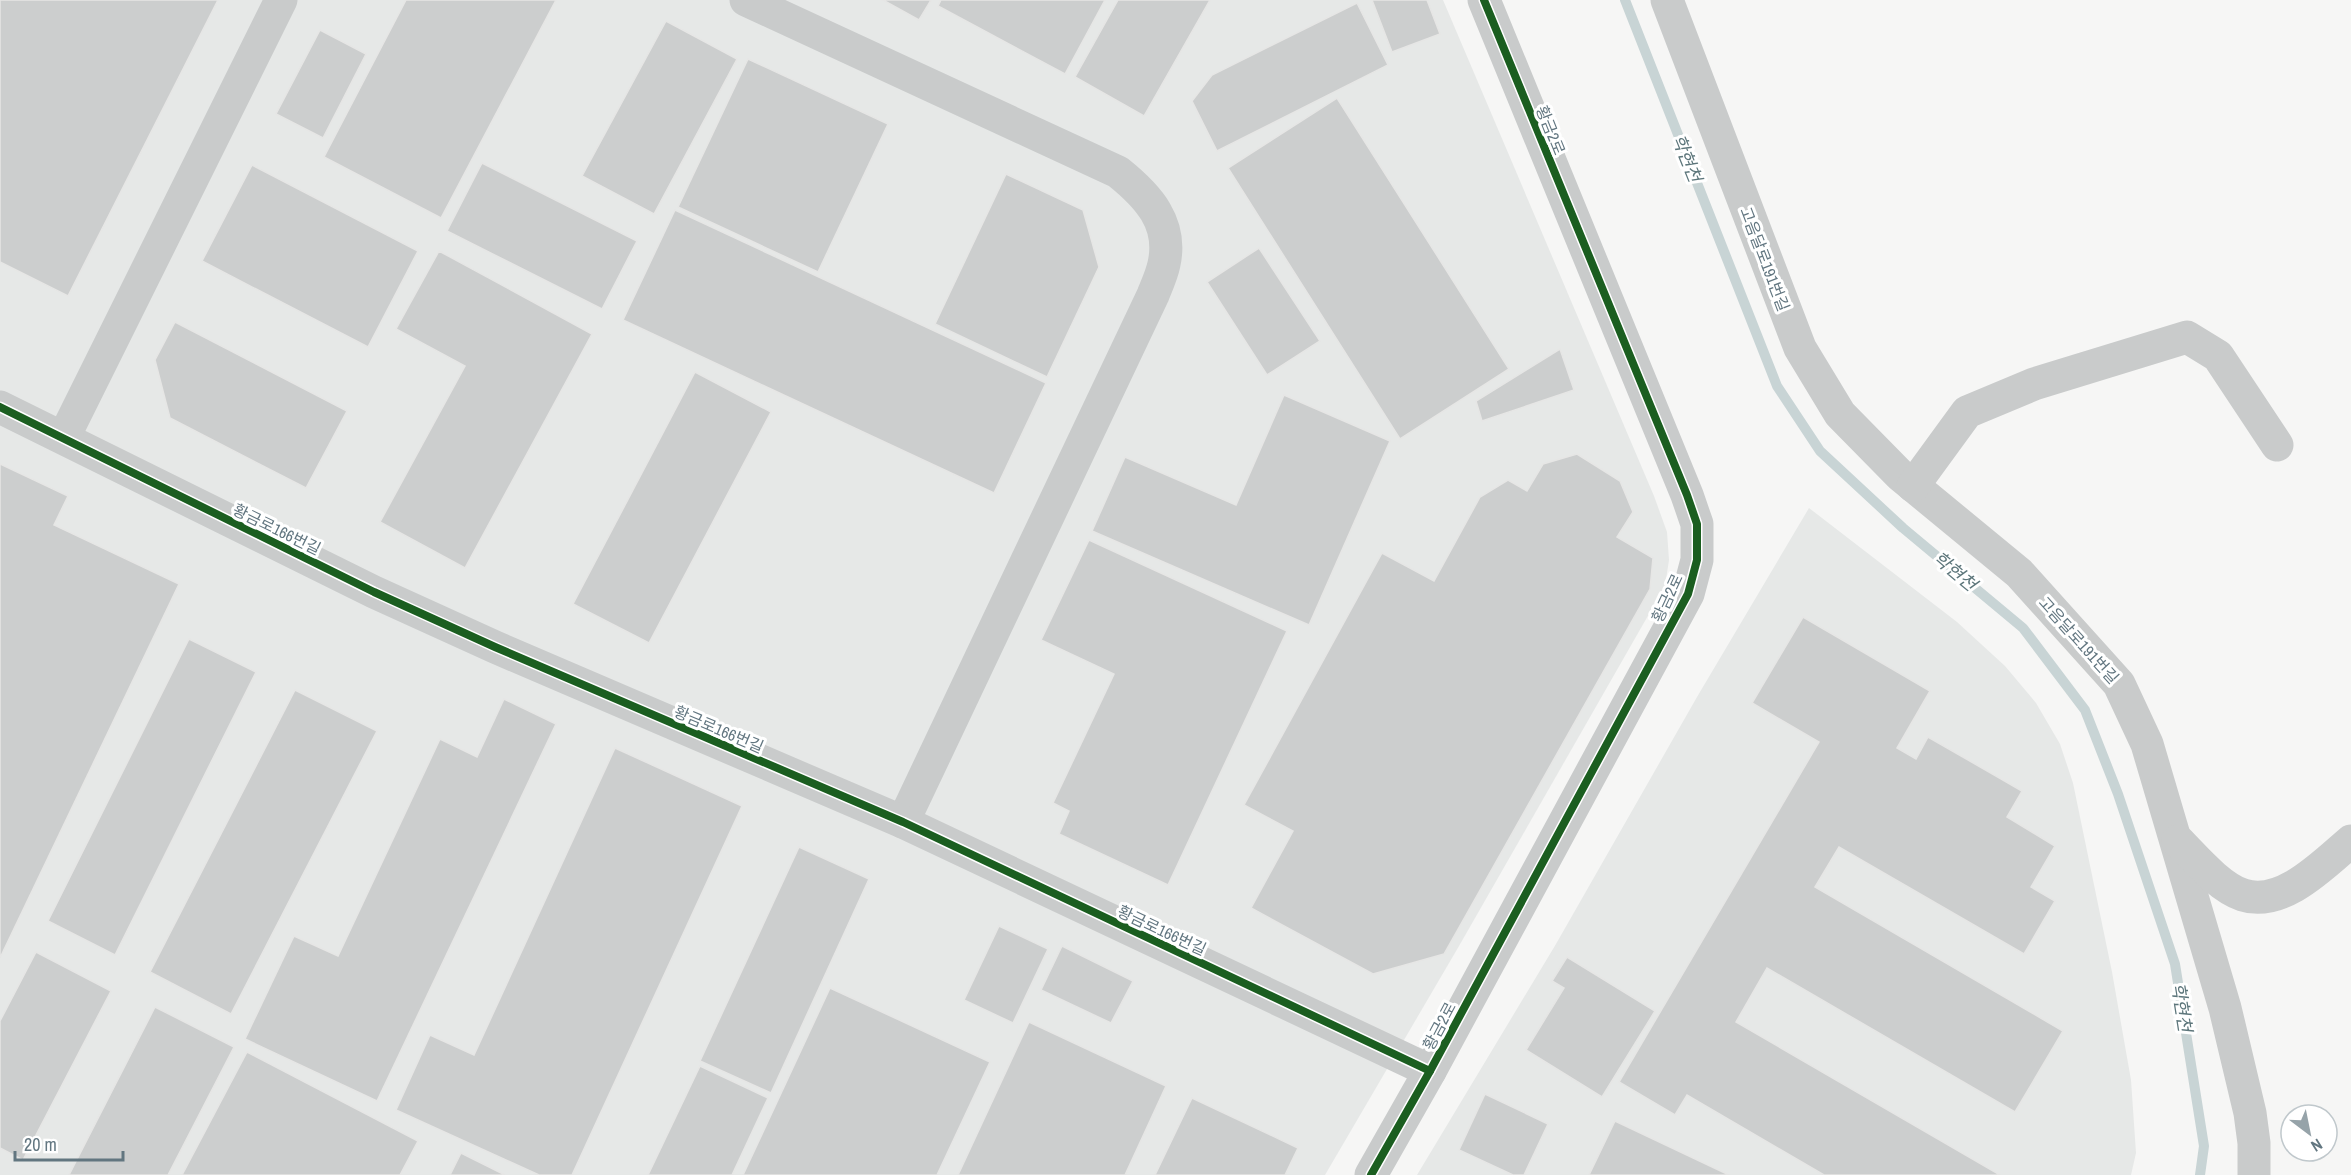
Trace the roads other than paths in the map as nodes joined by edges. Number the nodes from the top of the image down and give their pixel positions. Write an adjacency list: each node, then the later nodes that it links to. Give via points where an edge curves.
1 (281, 0): 6 (street)
2 (746, 0): 9 (street, via 1118,172 1142,191 1159,214 1167,238 1164,264 1153,295)
3 (1484, 0): 12 (street, 황금2로, via 1687,495 1697,524 1697,560 1688,594)
4 (1667, 0): 8 (street, 고음달로191번길, via 1800,348 1840,414)
5 (0, 407): 6 (street, 황금로166번길)
6 (64, 437): 9 (street, 황금로166번길, via 495,648)
7 (2277, 445): 8 (street, via 2218,356 2187,337 2034,384 1967,412)
8 (1913, 486): 10 (street, 고음달로191번길, via 2019,573 2119,684 2147,744)
9 (903, 822): 12 (street, 황금로166번길)
10 (2176, 840): 11 (street, via 2218,880 2243,895 2272,896 2301,883); 14 (street, 고음달로191번길, via 2225,1008 2250,1113)
11 (2351, 841)
12 (1430, 1071): 13 (street, 황금2로)
13 (1371, 1175)
14 (2254, 1175)

